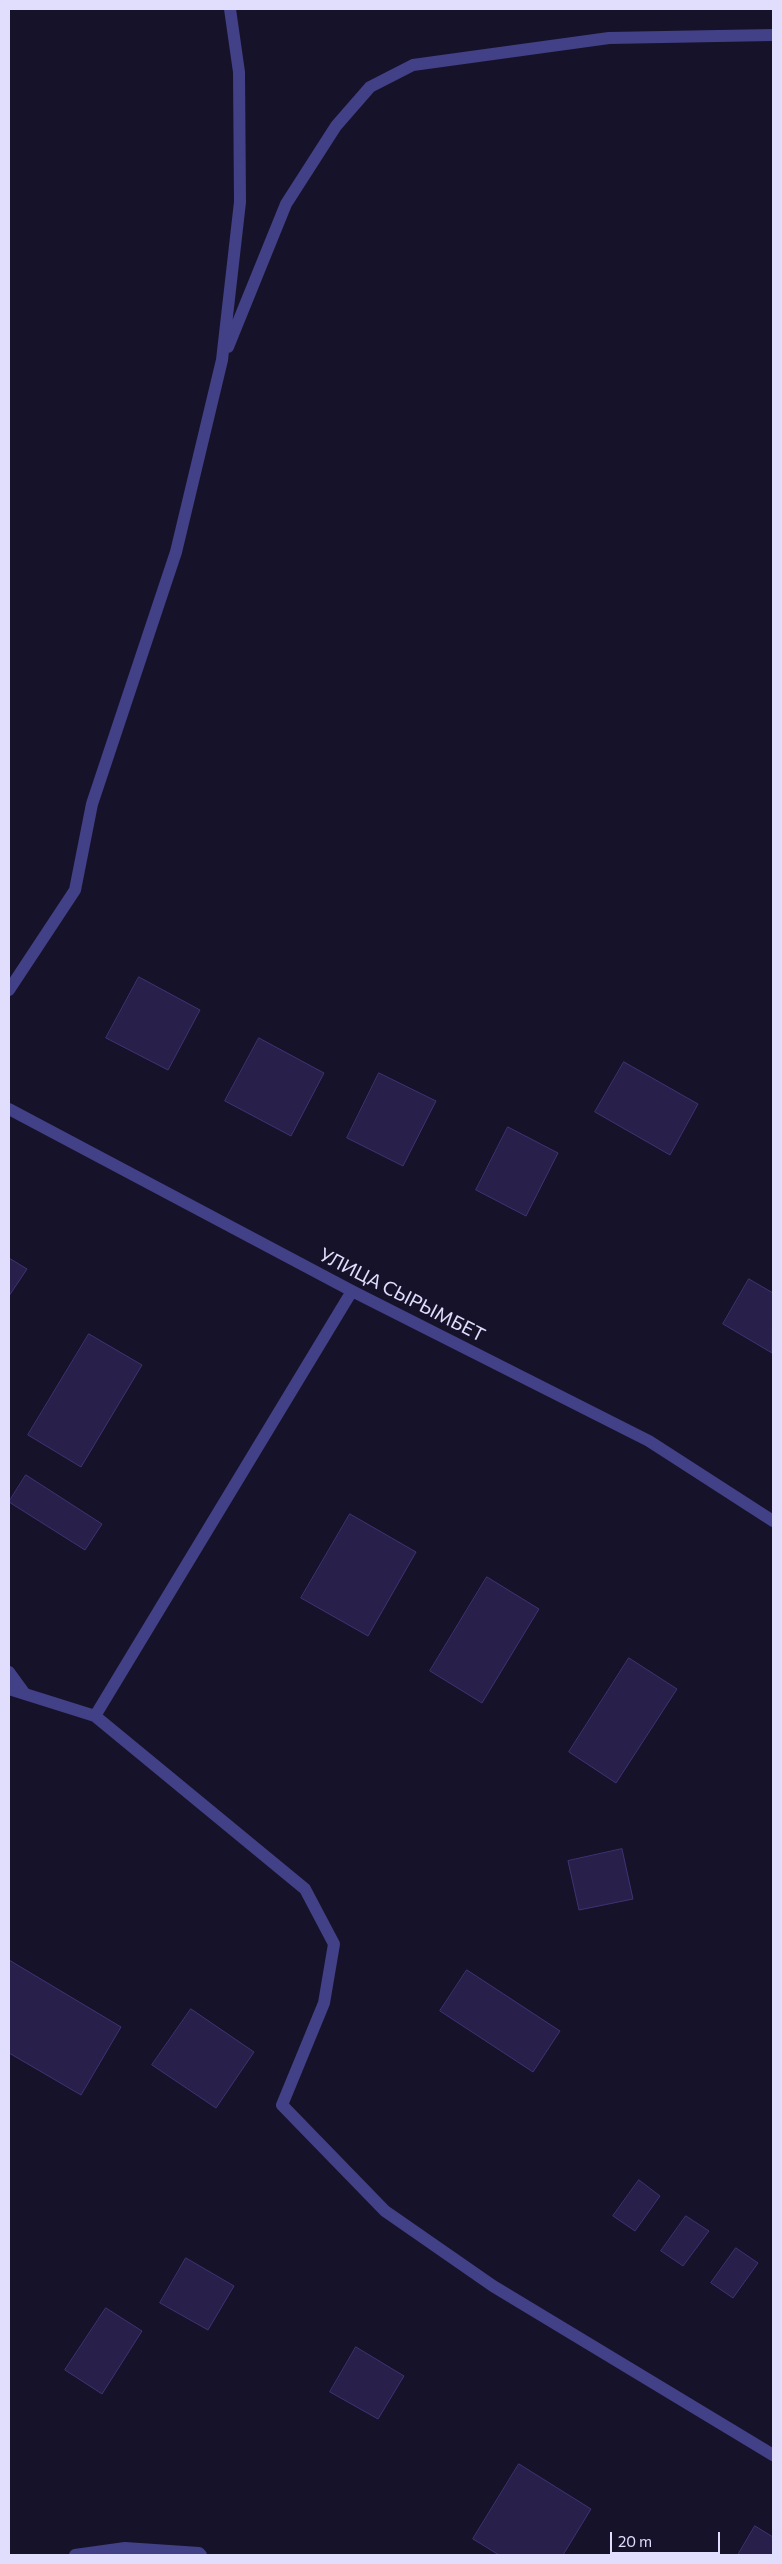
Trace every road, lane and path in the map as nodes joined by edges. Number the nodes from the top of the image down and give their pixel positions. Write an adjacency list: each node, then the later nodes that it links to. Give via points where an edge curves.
1 (230, 9): 3 (street, via 239,72 240,202)
2 (773, 35): 3 (street, via 609,38 413,65 370,87 336,126 286,204)
3 (222, 360): 4 (street, via 176,552 92,804 75,890)
4 (9, 990)
5 (9, 1109): 6 (street, УЛИЦА СЫРЫМБЕТ)
6 (352, 1291): 7 (street, УЛИЦА СЫРЫМБЕТ, via 649,1441); 11 (street)
7 (773, 1521)
8 (9, 1672): 10 (street)
9 (9, 1689): 10 (street)
10 (25, 1694): 11 (street)
11 (95, 1716): 12 (street, via 305,1889 334,1944 324,2003 282,2105 385,2211 493,2286)
12 (773, 2455)
13 (75, 2555): 14 (street, via 125,2548)
14 (201, 2555)

